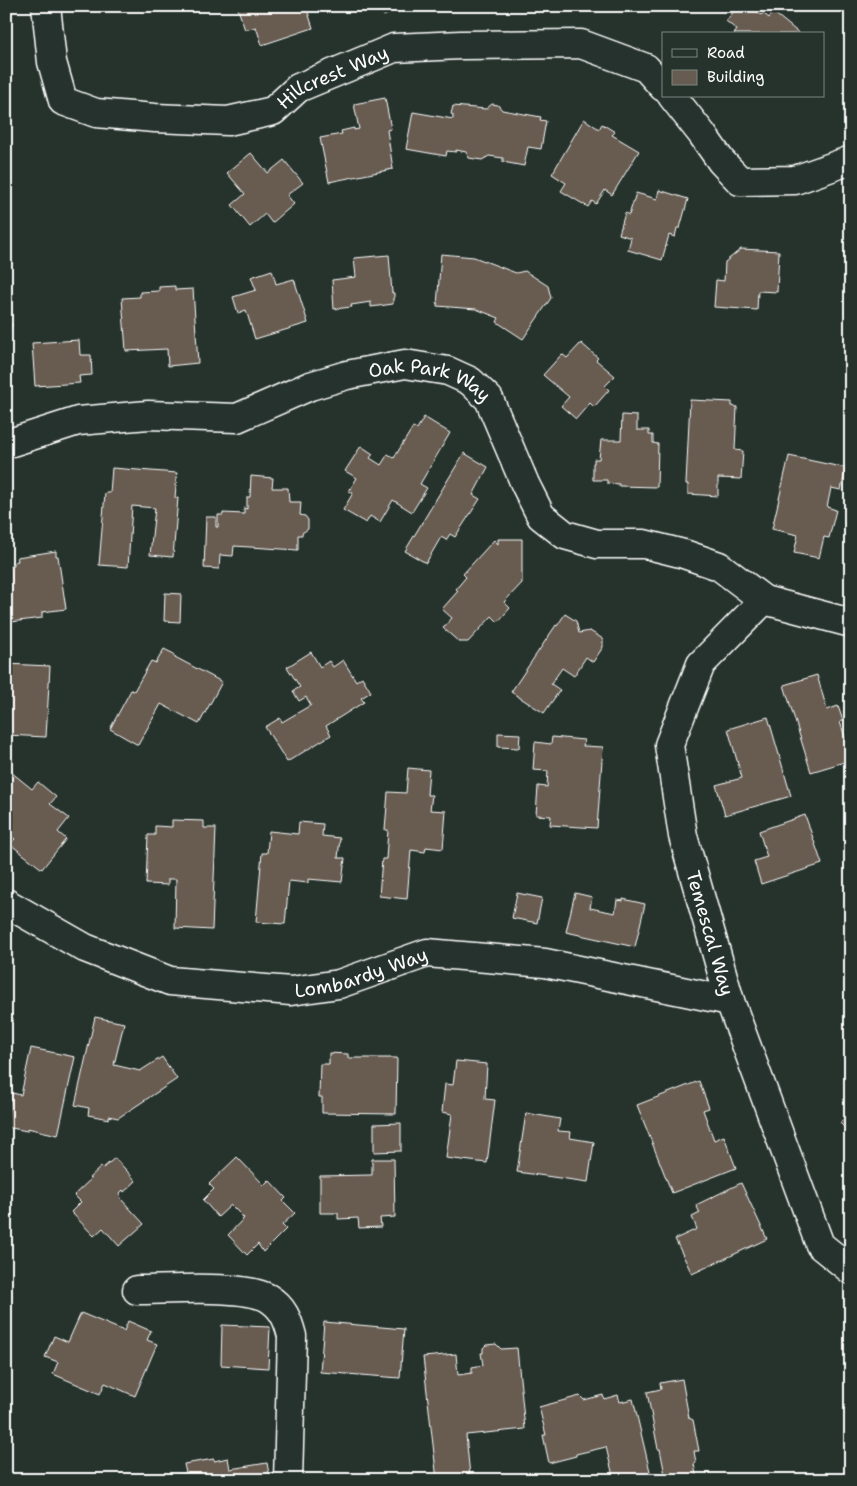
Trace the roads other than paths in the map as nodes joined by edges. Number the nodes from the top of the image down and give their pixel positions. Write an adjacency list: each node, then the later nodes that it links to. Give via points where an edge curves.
1 (46, 6): 2 (street, Hillcrest Way, via 52,62 63,101 96,113 228,121 273,111 298,88 394,48 581,44 646,68)
2 (662, 86)
3 (674, 98): 4 (street, via 740,181 795,180)
4 (851, 160)
5 (6, 444): 6 (street, Oak Park Way, via 78,421 148,415 237,418 310,386 405,364 448,371 470,381 489,399 541,516 565,535 597,544 644,544 684,554 719,566)
6 (764, 600): 7 (street, Oak Park Way); 9 (street, Temescal Way, via 701,664 668,745 683,836)
7 (851, 623)
8 (6, 903): 9 (street, Lombardy Way, via 85,948 170,981 291,990 339,984 427,953 544,963)
9 (730, 1001): 10 (street, Temescal Way, via 820,1245)
10 (851, 1270)
11 (137, 1290): 12 (street, via 241,1291 268,1298 281,1309 292,1336)
12 (288, 1480)

